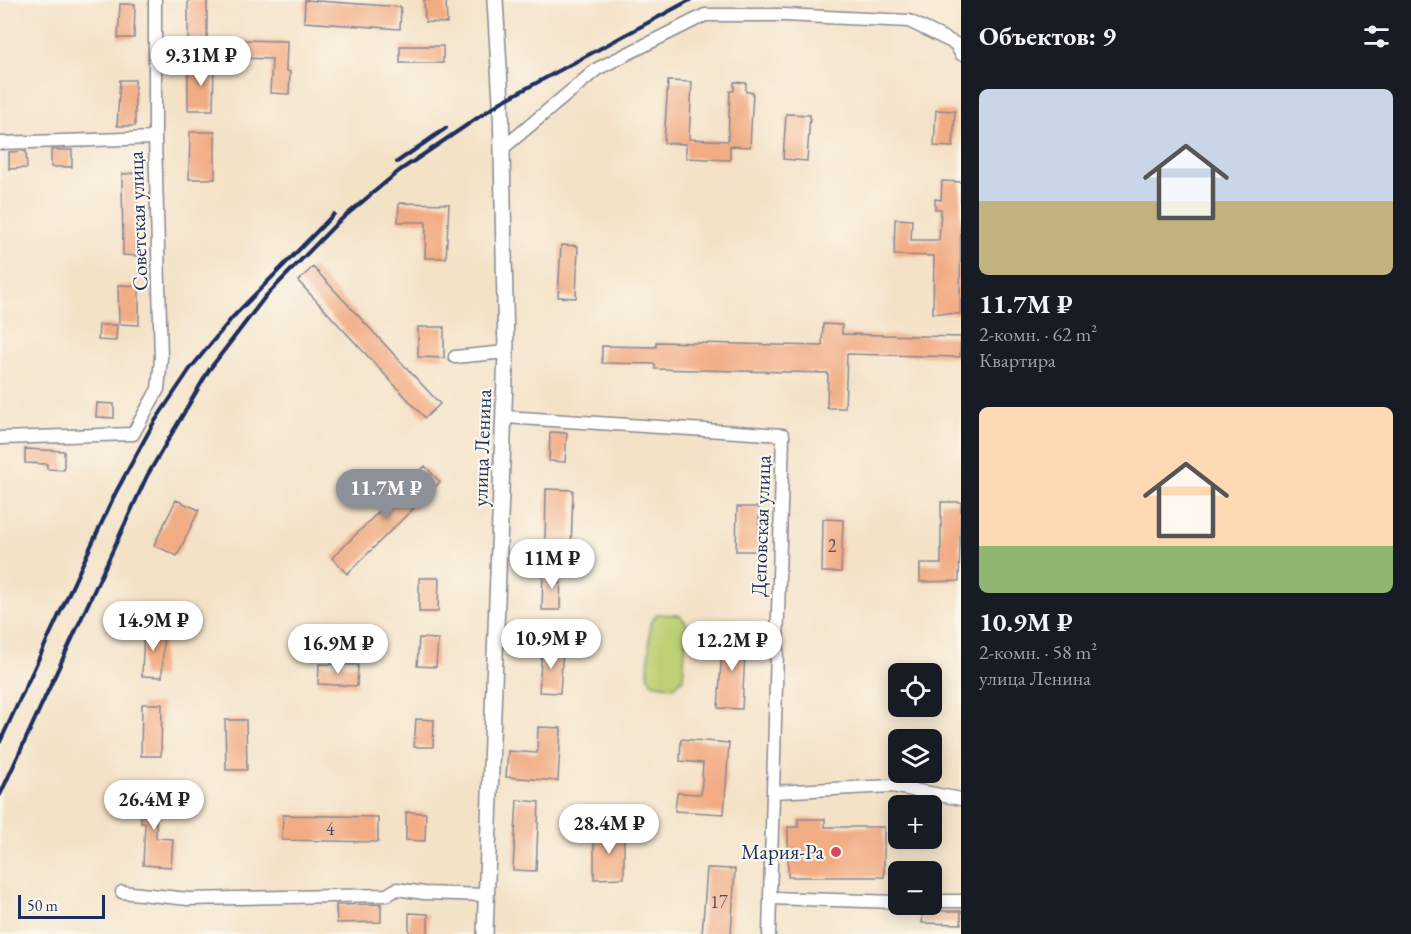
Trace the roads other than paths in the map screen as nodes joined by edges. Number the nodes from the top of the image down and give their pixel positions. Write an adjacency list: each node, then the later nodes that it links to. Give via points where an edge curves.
1 (155, 0): 4 (street, Советская улица)
2 (495, 0): 6 (main road, улица Ленина)
3 (961, 54): 6 (street, via 956,44 909,21 705,15 597,69)
4 (155, 138): 5 (street); 10 (street, Советская улица, via 161,358 158,389 133,434)
5 (0, 143)
6 (502, 149): 7 (main road, улица Ленина)
7 (506, 352): 8 (street); 9 (main road, улица Ленина)
8 (454, 357)
9 (505, 417): 11 (street, Деповская улица, via 783,435); 14 (main road, улица Ленина)
10 (0, 438)
11 (773, 792): 12 (street, via 892,786); 15 (street, Деповская улица)
12 (961, 799)
13 (122, 891): 14 (street, via 188,899 387,895 397,889)
14 (487, 895): 19 (main road, улица Ленина)
15 (770, 898): 17 (street); 20 (street, Деповская улица)
16 (961, 901): 18 (street)
17 (888, 902)
18 (942, 902)
19 (485, 934)
20 (769, 934)

